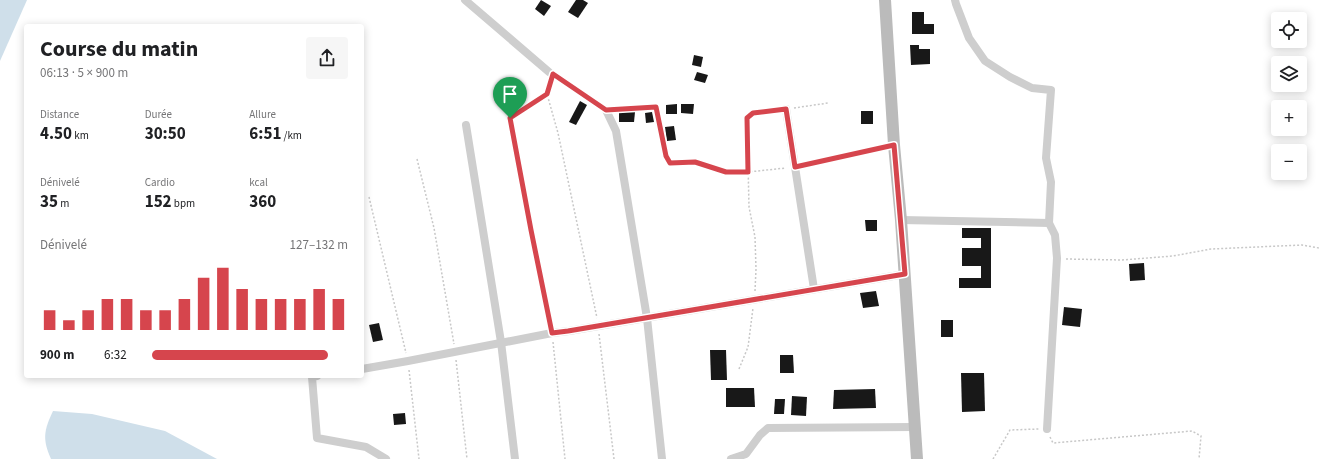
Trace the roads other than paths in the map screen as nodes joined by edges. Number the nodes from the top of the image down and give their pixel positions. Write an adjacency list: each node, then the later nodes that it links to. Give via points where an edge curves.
1 (885, 0): 8 (main road)
2 (955, 0): 9 (street, via 969,38 985,61 1032,88 1051,90 1046,158 1051,182)
3 (469, 1): 4 (street)
4 (549, 72)
5 (786, 109): 11 (street)
6 (606, 110): 12 (street, via 616,131)
7 (466, 125): 13 (street)
8 (901, 220): 9 (street); 10 (main road)
9 (1050, 224): 17 (street, via 1055,235 1057,258)
10 (905, 274): 11 (street); 16 (main road)
11 (814, 289): 12 (street)
12 (647, 318): 13 (street); 20 (street)
13 (501, 342): 14 (street); 19 (street)
14 (364, 369)
15 (313, 378): 18 (street, via 317,438 366,447)
16 (915, 427): 21 (street, via 768,428 746,454); 22 (main road)
17 (1047, 429)
18 (386, 459)
19 (515, 459)
20 (662, 459)
21 (731, 459)
22 (917, 459)

